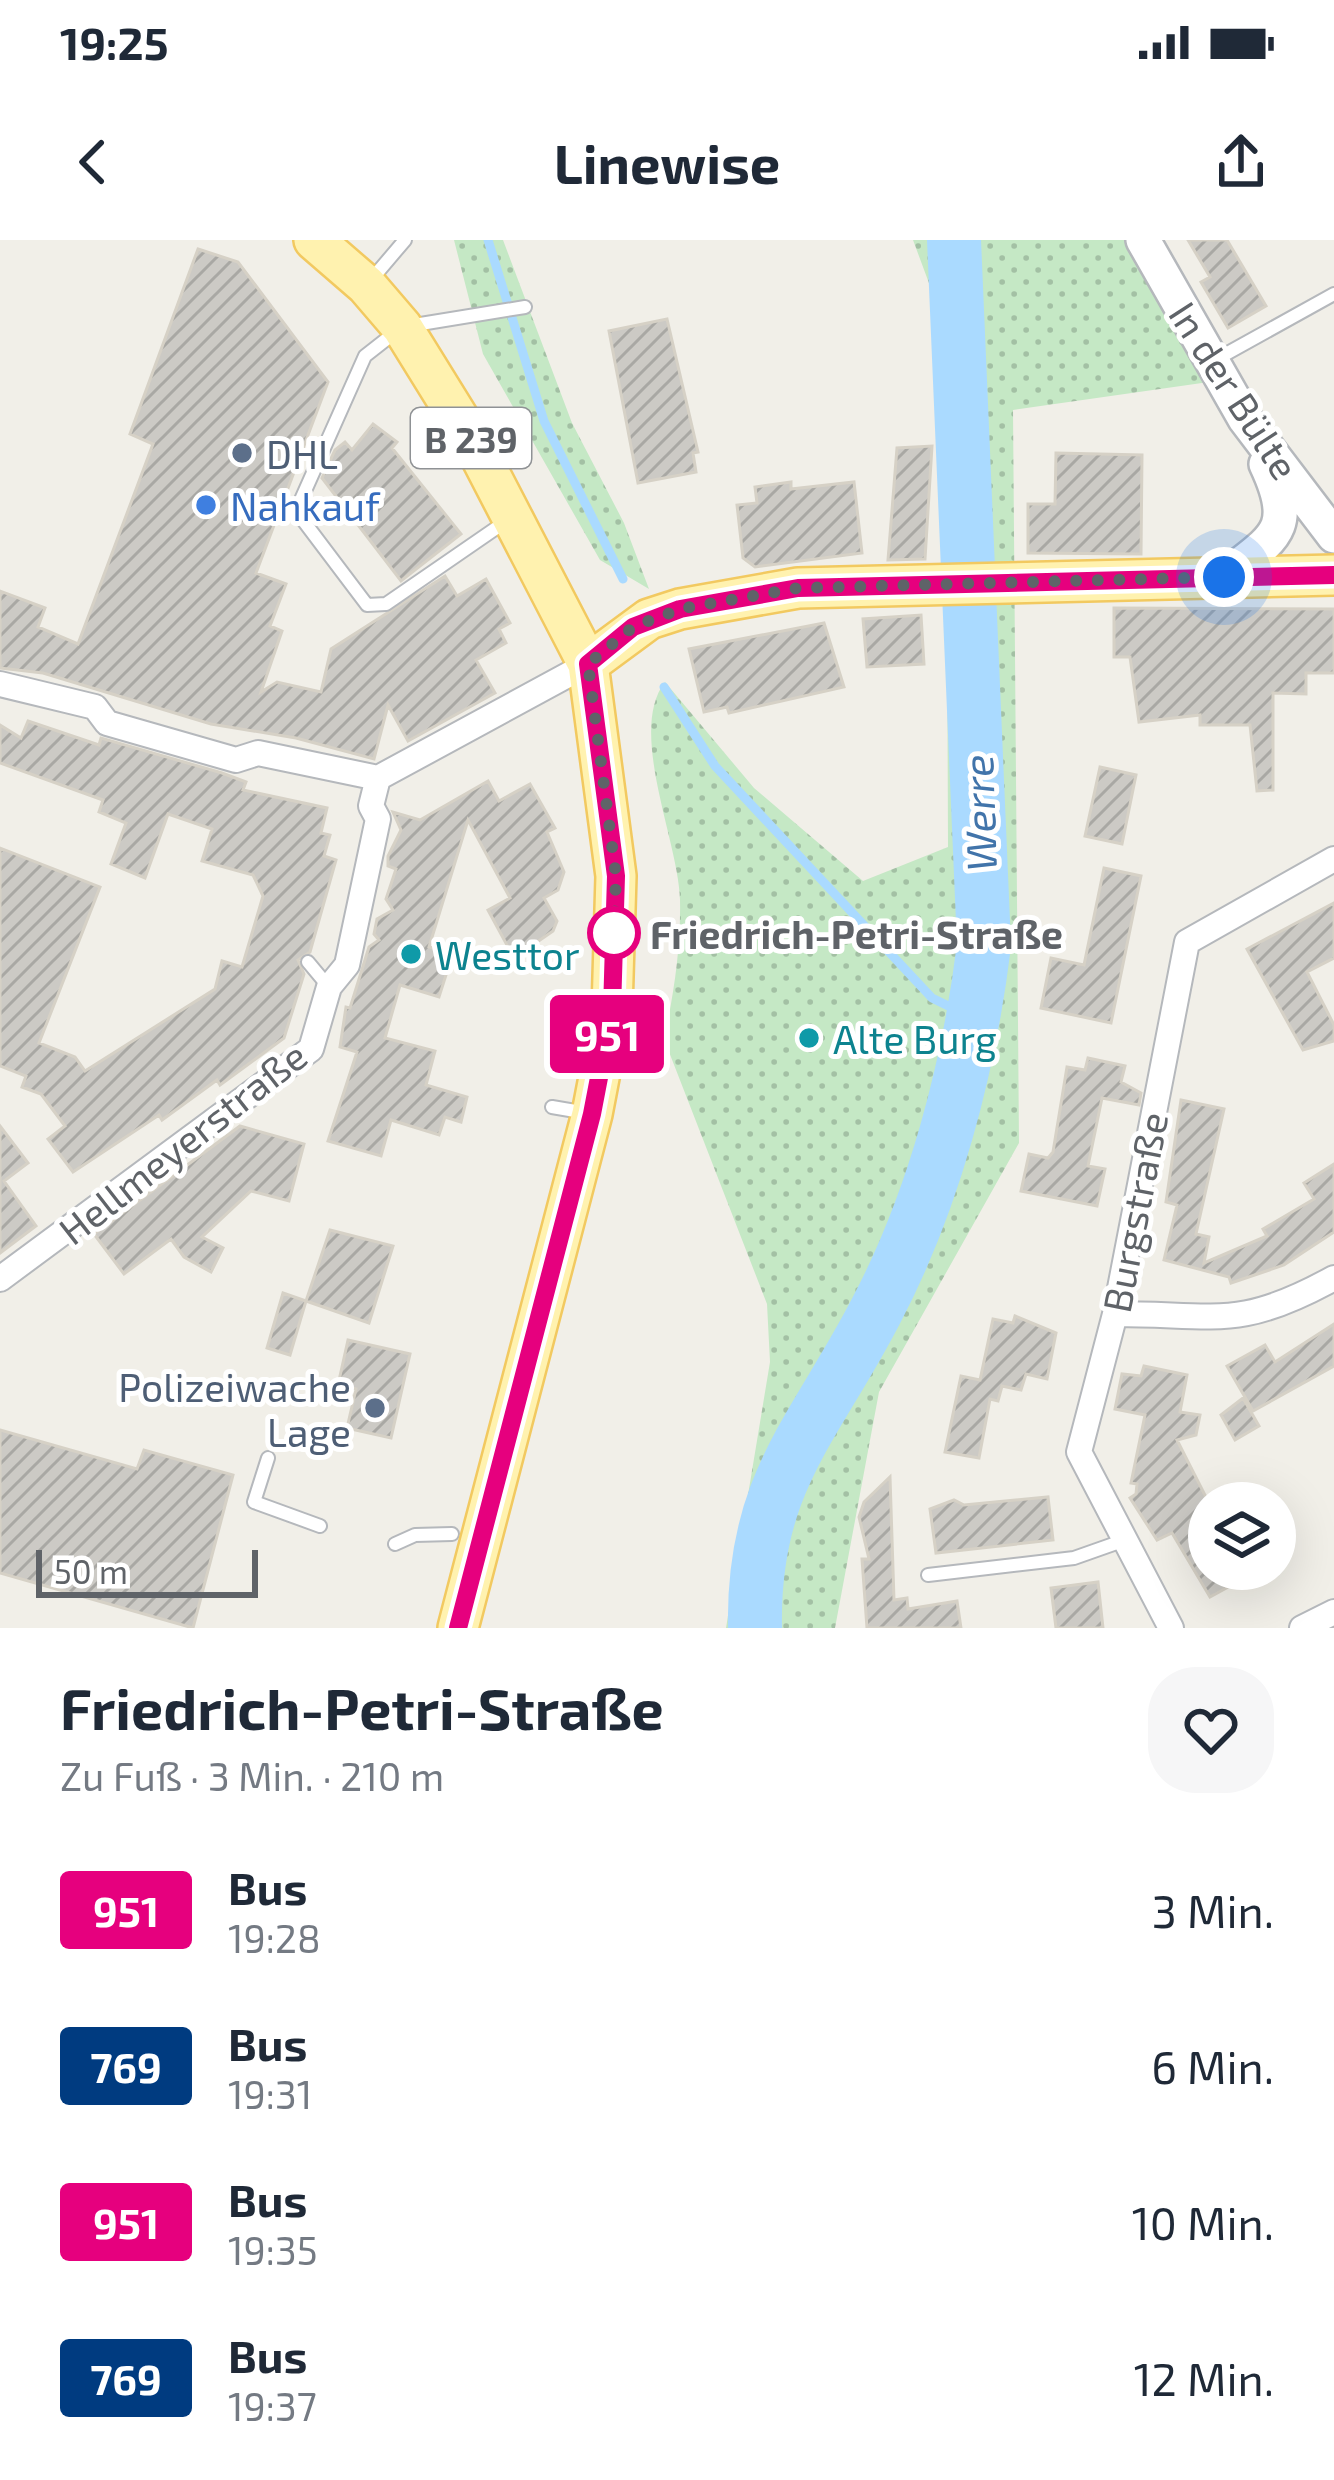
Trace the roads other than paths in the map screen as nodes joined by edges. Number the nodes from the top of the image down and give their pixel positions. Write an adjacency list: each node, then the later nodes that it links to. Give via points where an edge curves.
1 (314, 240): 4 (main road, B 239)
2 (404, 240): 4 (lane)
3 (1143, 240): 8 (street, In der Bülte)
4 (366, 285): 7 (main road, B 239)
5 (1334, 294): 8 (lane)
6 (525, 307): 7 (lane)
7 (402, 328): 10 (main road, B 239); 10 (lane, via 365,356 296,511 367,605 386,604)
8 (1214, 361): 9 (street, In der Bülte)
9 (1245, 419): 11 (street, In der Bülte); 13 (street, via 1278,490 1282,518 1278,535)
10 (513, 517): 14 (main road, B 239)
11 (1334, 536)
12 (1334, 575): 13 (main road)
13 (1224, 577): 14 (main road, via 798,588 641,623)
14 (588, 664): 16 (street); 21 (main road, via 616,876 612,1010)
15 (0, 684): 16 (street, via 95,706 107,722 236,760 258,753 310,771)
16 (379, 778): 19 (street, Hellmeyerstraße, via 364,895 347,964)
17 (1334, 859): 24 (street, Burgstraße, via 1187,941)
18 (308, 962): 19 (lane)
19 (329, 987): 23 (street, Hellmeyerstraße, via 311,1049 299,1060)
20 (552, 1107): 21 (lane)
21 (592, 1114): 32 (main road)
22 (1334, 1278): 24 (street, via 1280,1308 1223,1320)
23 (0, 1279)
24 (1115, 1314): 28 (street, Burgstraße, via 1079,1452)
25 (268, 1458): 26 (lane, via 254,1502)
26 (320, 1526)
27 (452, 1534): 29 (lane)
28 (1125, 1540): 30 (lane, via 1074,1558); 33 (street, Burgstraße)
29 (395, 1544)
30 (928, 1575)
31 (1334, 1612): 34 (street)
32 (458, 1628)
33 (1172, 1628)
34 (1302, 1628)

